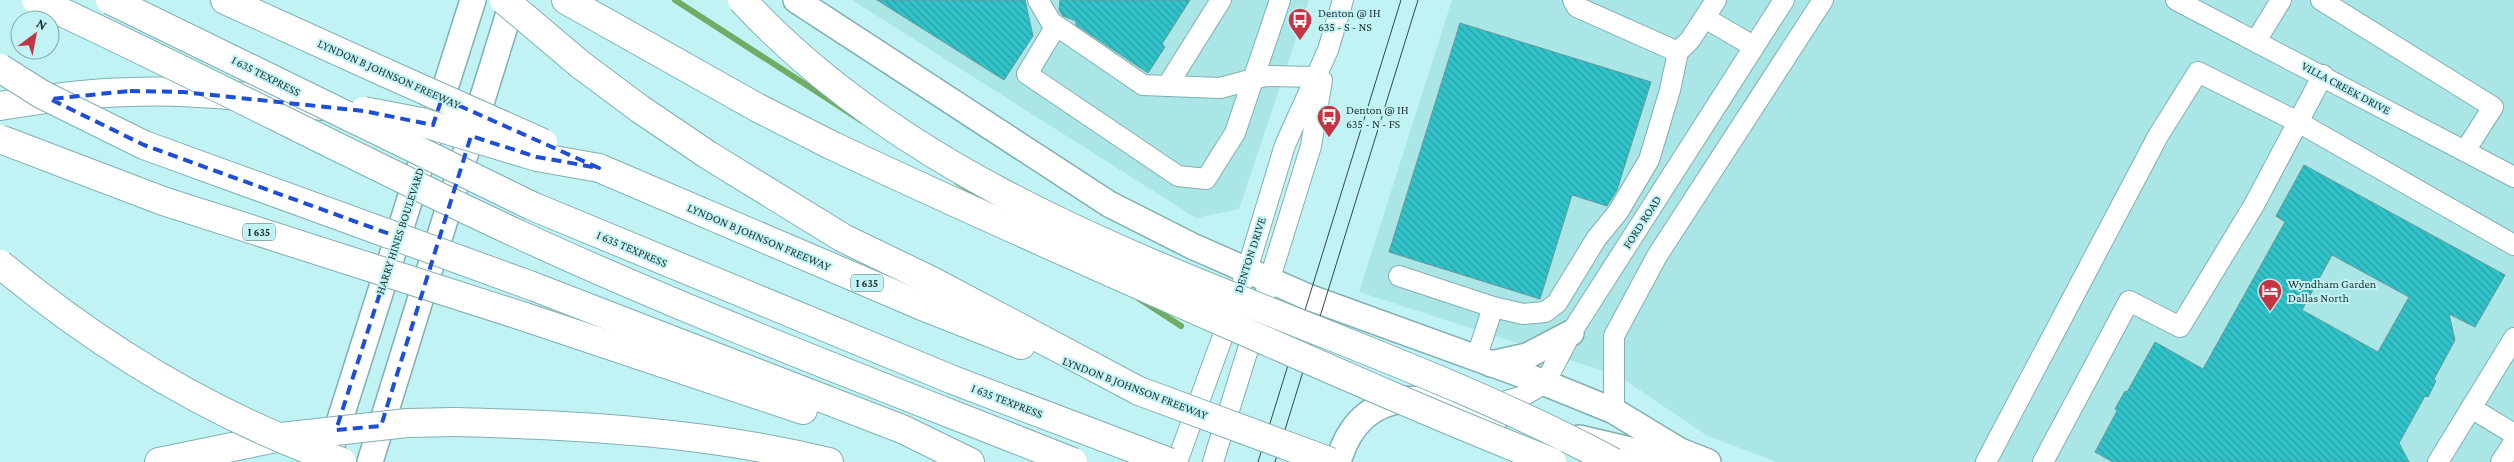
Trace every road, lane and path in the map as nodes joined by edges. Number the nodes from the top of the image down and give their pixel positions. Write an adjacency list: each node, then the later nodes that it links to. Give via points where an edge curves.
1 (36, 0): 68 (highway, bridge, via 153,54 383,171 520,235 658,296)
2 (110, 0): 69 (highway, I 635 TEXPRESS, bridge, via 532,206 953,380)
3 (225, 0): 37 (highway, LYNDON B JOHNSON FREEWAY / I 635, bridge)
4 (473, 0): 62 (main road, HARRY HINES BOULEVARD)
5 (504, 0): 54 (highway, bridge, via 581,65 640,109 843,238)
6 (513, 0): 64 (main road)
7 (566, 0): 74 (highway, bridge, via 758,108 990,219 1445,419)
8 (742, 0): 75 (highway, bridge, via 771,32 852,99 894,128 995,187 1122,249 1519,416)
9 (796, 0): 46 (main road, via 1109,204)
10 (1038, 0): 22 (street)
11 (1222, 0): 31 (street)
12 (1280, 0): 30 (street)
13 (1343, 0): 25 (street, DENTON DRIVE)
14 (1573, 0): 26 (street, via 1578,7)
15 (1716, 0): 21 (street)
16 (1784, 0): 24 (street, FORD ROAD)
17 (1823, 0): 41 (street)
18 (2176, 0): 23 (street, VILLA CREEK DRIVE)
19 (2281, 0): 23 (street)
20 (2321, 0): 35 (street, via 2493,107)
21 (1705, 18): 24 (street); 26 (street)
22 (1056, 26): 30 (street, via 1027,74 1178,176 1206,179 1235,133); 31 (street, via 1143,86)
23 (2256, 41): 28 (street, VILLA CREEK DRIVE)
24 (1753, 46): 38 (street, FORD ROAD)
25 (1328, 50): 29 (street, DENTON DRIVE); 48 (street, DENTON DRIVE, via 1311,146)
26 (1678, 52): 36 (street)
27 (0, 68): 67 (highway, bridge, via 42,94 144,145 532,286 902,429)
28 (2323, 76): 33 (street); 35 (street, VILLA CREEK DRIVE)
29 (1316, 77): 30 (street); 46 (street, DENTON DRIVE, via 1285,145)
30 (1255, 78): 31 (street, via 1220,88)
31 (1167, 86)
32 (0, 106): 37 (highway, bridge, via 75,95 183,92 364,111 421,122 537,157)
33 (2298, 122): 43 (street); 77 (street, via 2198,72 2158,136); 78 (street, via 2254,205 2180,327 2130,301)
34 (0, 139): 66 (highway, I 635, bridge, via 163,200 522,316)
35 (2465, 151): 39 (street, VILLA CREEK DRIVE)
36 (1649, 160): 38 (street); 42 (street)
37 (599, 168): 54 (highway, LYNDON B JOHNSON FREEWAY / I 635, via 922,306)
38 (1673, 174): 40 (street, FORD ROAD)
39 (2514, 177)
40 (1656, 201): 41 (street); 44 (street, FORD ROAD)
41 (1682, 218): 57 (street, via 1657,256 1614,336)
42 (1601, 234): 44 (street); 49 (street, via 1557,303 1545,312 1523,314)
43 (2514, 245)
44 (1625, 249): 50 (street, FORD ROAD)
45 (0, 264): 63 (highway, bridge, via 88,331 178,387 259,429)
46 (1247, 270): 48 (main road); 70 (street, DENTON DRIVE)
47 (1399, 276): 49 (street)
48 (1270, 281): 52 (main road); 71 (street, DENTON DRIVE)
49 (1493, 307): 52 (street)
50 (1571, 333): 52 (main road, via 1527,356); 53 (street, FORD ROAD)
51 (2514, 338): 55 (street)
52 (1484, 361): 53 (main road)
53 (1545, 383): 56 (street, via 1523,396); 57 (main road)
54 (1139, 390): 72 (highway, LYNDON B JOHNSON FREEWAY / I 635, bridge)
55 (2471, 408): 58 (street); 79 (street)
56 (1476, 410): 60 (main road, via 1517,424 1630,450); 73 (main road, via 1453,403 1412,398 1375,407 1343,444)
57 (1614, 411): 60 (main road)
58 (2514, 434)
59 (2514, 442): 80 (street)
60 (1680, 451): 76 (main road)
61 (159, 462): 65 (highway, bridge, via 280,437 407,423 454,422 648,431)
62 (326, 462)
63 (342, 462)
64 (370, 462)
65 (829, 462)
66 (955, 462)
67 (970, 462)
68 (1073, 462)
69 (1169, 462)
70 (1177, 462)
71 (1213, 462)
72 (1331, 462)
73 (1338, 462)
74 (1552, 462)
75 (1613, 462)
76 (1708, 462)
77 (1986, 462)
78 (2043, 462)
79 (2438, 462)
80 (2502, 462)

